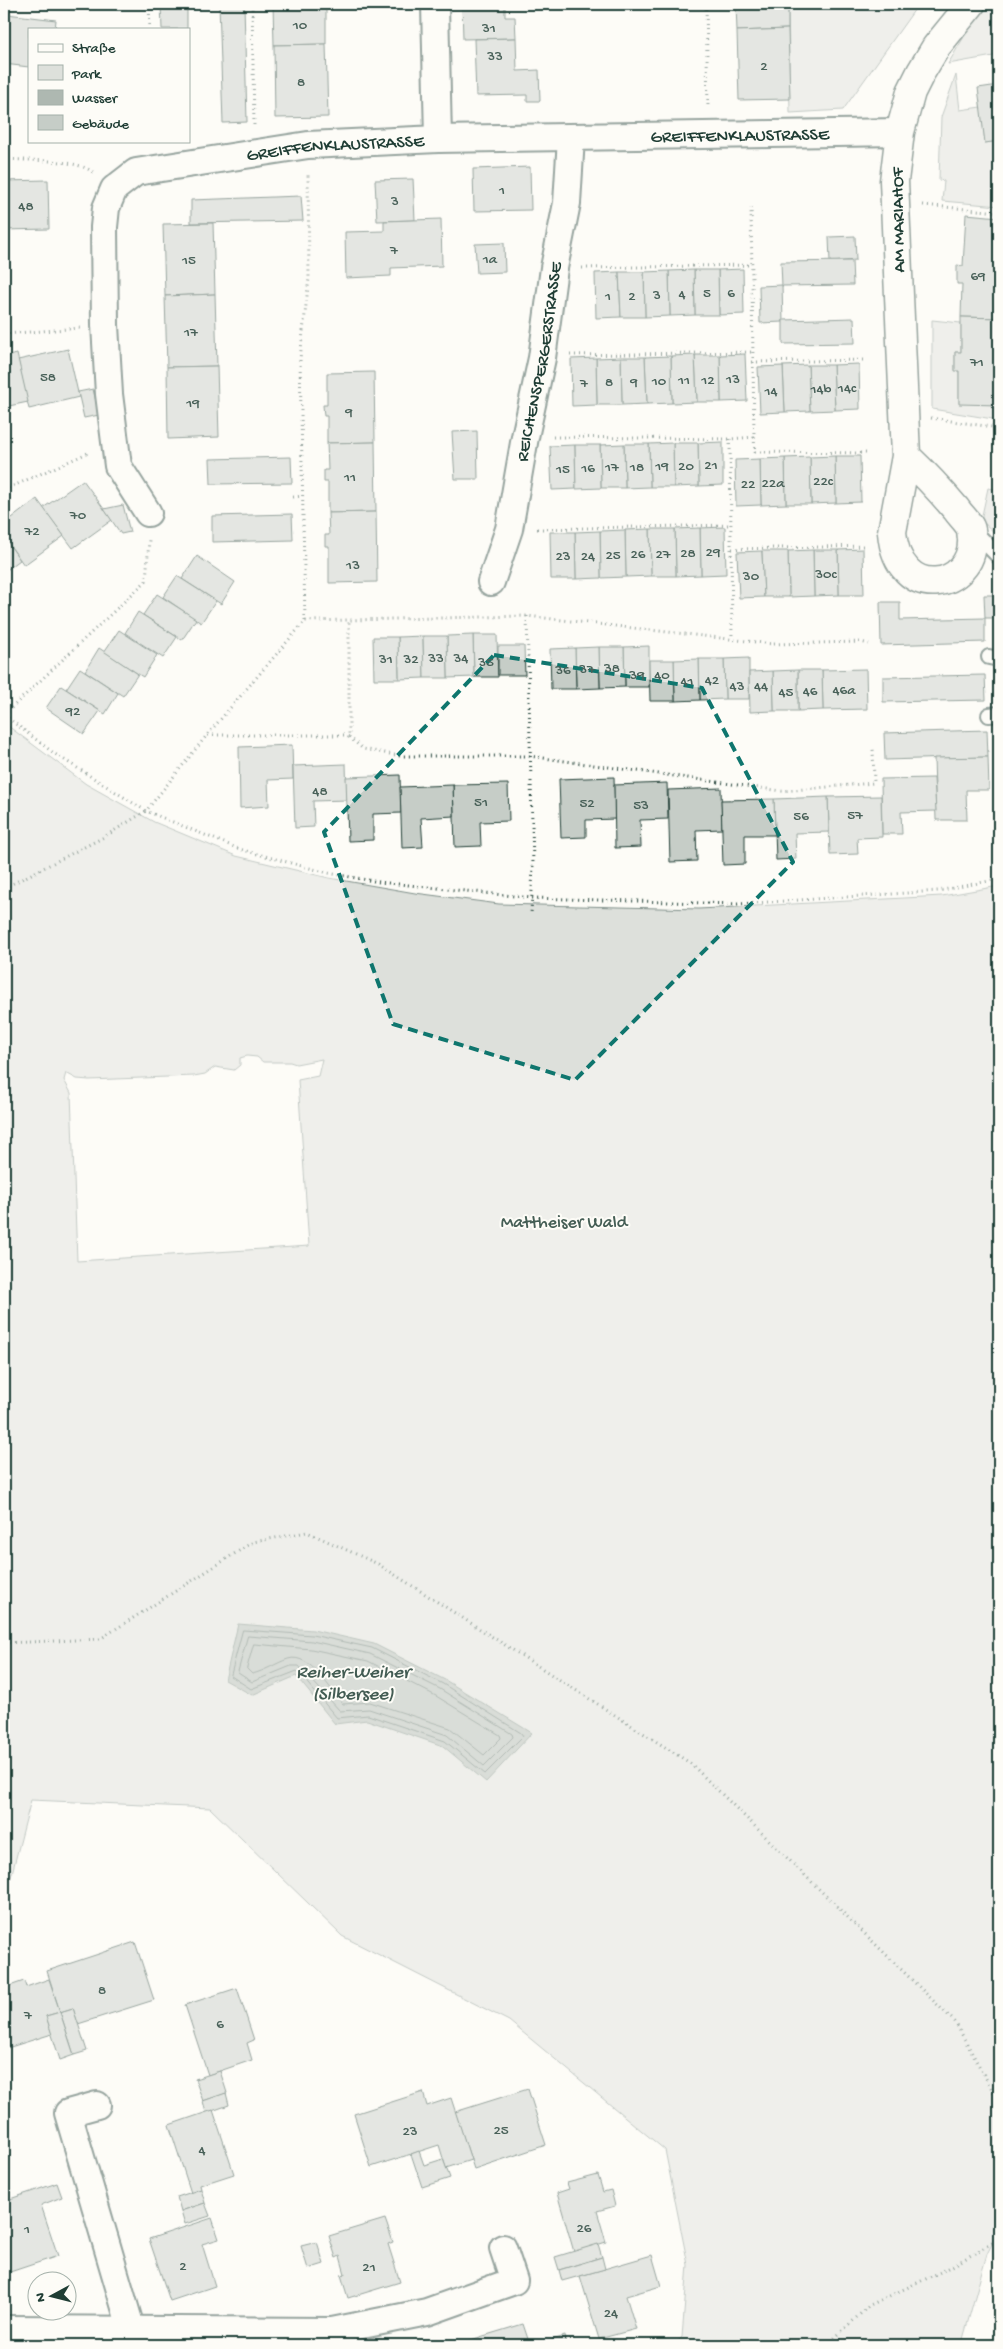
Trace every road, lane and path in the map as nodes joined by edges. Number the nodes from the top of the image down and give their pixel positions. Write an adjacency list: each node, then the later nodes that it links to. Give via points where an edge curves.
1 (149, 4): 6 (path)
2 (252, 4): 12 (path)
3 (435, 4): 10 (street)
4 (706, 4): 8 (path)
5 (972, 4): 7 (street, AM MARIAHOF, via 936,47 921,72 911,92)
6 (150, 28)
7 (900, 132): 8 (street, GREIFFENKLAUSTRASSE); 33 (street, AM MARIAHOF, via 894,181)
8 (710, 136): 9 (street, GREIFFENKLAUSTRASSE)
9 (571, 138): 10 (street, GREIFFENKLAUSTRASSE); 45 (street, REICHENSPERGERSTRASSE, via 567,203 542,358 509,529)
10 (438, 139): 11 (street, GREIFFENKLAUSTRASSE)
11 (308, 145): 12 (street, GREIFFENKLAUSTRASSE); 36 (path, via 310,278 300,359)
12 (255, 152): 14 (street, GREIFFENKLAUSTRASSE, via 136,172)
13 (4, 159): 14 (path, via 88,167)
14 (114, 189): 20 (street, via 106,208 104,227)
15 (751, 204): 18 (path)
16 (914, 204): 17 (path)
17 (999, 212)
18 (751, 265): 19 (path); 22 (path)
19 (592, 268)
20 (105, 326): 21 (path); 31 (street)
21 (4, 334)
22 (753, 352): 23 (path); 25 (path)
23 (571, 355)
24 (866, 360): 25 (path)
25 (752, 362): 29 (path)
26 (924, 417): 27 (path)
27 (999, 428)
28 (555, 437): 30 (path)
29 (754, 437): 30 (path); 32 (path, via 755,452)
30 (730, 439): 38 (path)
31 (115, 448): 34 (path, via 85,452); 37 (street, via 118,466)
32 (867, 453)
33 (906, 456): 40 (street, via 928,476); 40 (street, AM MARIAHOF, via 892,532 896,557 912,577 936,582 956,573 968,558 972,544)
34 (4, 490)
35 (293, 496): 36 (path)
36 (303, 496): 48 (path)
37 (148, 513)
38 (731, 525): 39 (path); 42 (path)
39 (547, 528)
40 (971, 528): 43 (lane)
41 (868, 546): 42 (path)
42 (732, 549): 49 (path)
43 (999, 557)
44 (149, 561): 51 (path, via 146,581 136,592)
45 (491, 582)
46 (527, 616): 47 (path); 49 (path); 55 (path)
47 (349, 619): 48 (path); 53 (path)
48 (305, 621): 52 (path)
49 (732, 638): 50 (path, via 773,644)
50 (869, 644)
51 (4, 715): 56 (path, via 63,759)
52 (207, 735): 53 (path); 56 (path)
53 (349, 737): 55 (path, via 363,749 400,756)
54 (873, 746): 55 (path, via 874,784 782,792)
55 (529, 756): 59 (path)
56 (146, 811): 58 (path, via 104,837); 59 (path, via 239,849 328,873 422,888)
57 (999, 879): 59 (path, via 938,891 738,904)
58 (4, 888)
59 (533, 898): 60 (path)
60 (531, 914)
61 (4, 1643): 62 (path, via 100,1639 253,1542 307,1532 369,1560 690,1763 955,2022)
62 (999, 2102)
63 (97, 2104): 66 (street, via 68,2113)
64 (999, 2239): 68 (path, via 947,2269 870,2304)
65 (503, 2248): 66 (street, via 514,2282 426,2312 332,2331)
66 (131, 2328): 67 (street)
67 (4, 2329)
68 (827, 2345)

